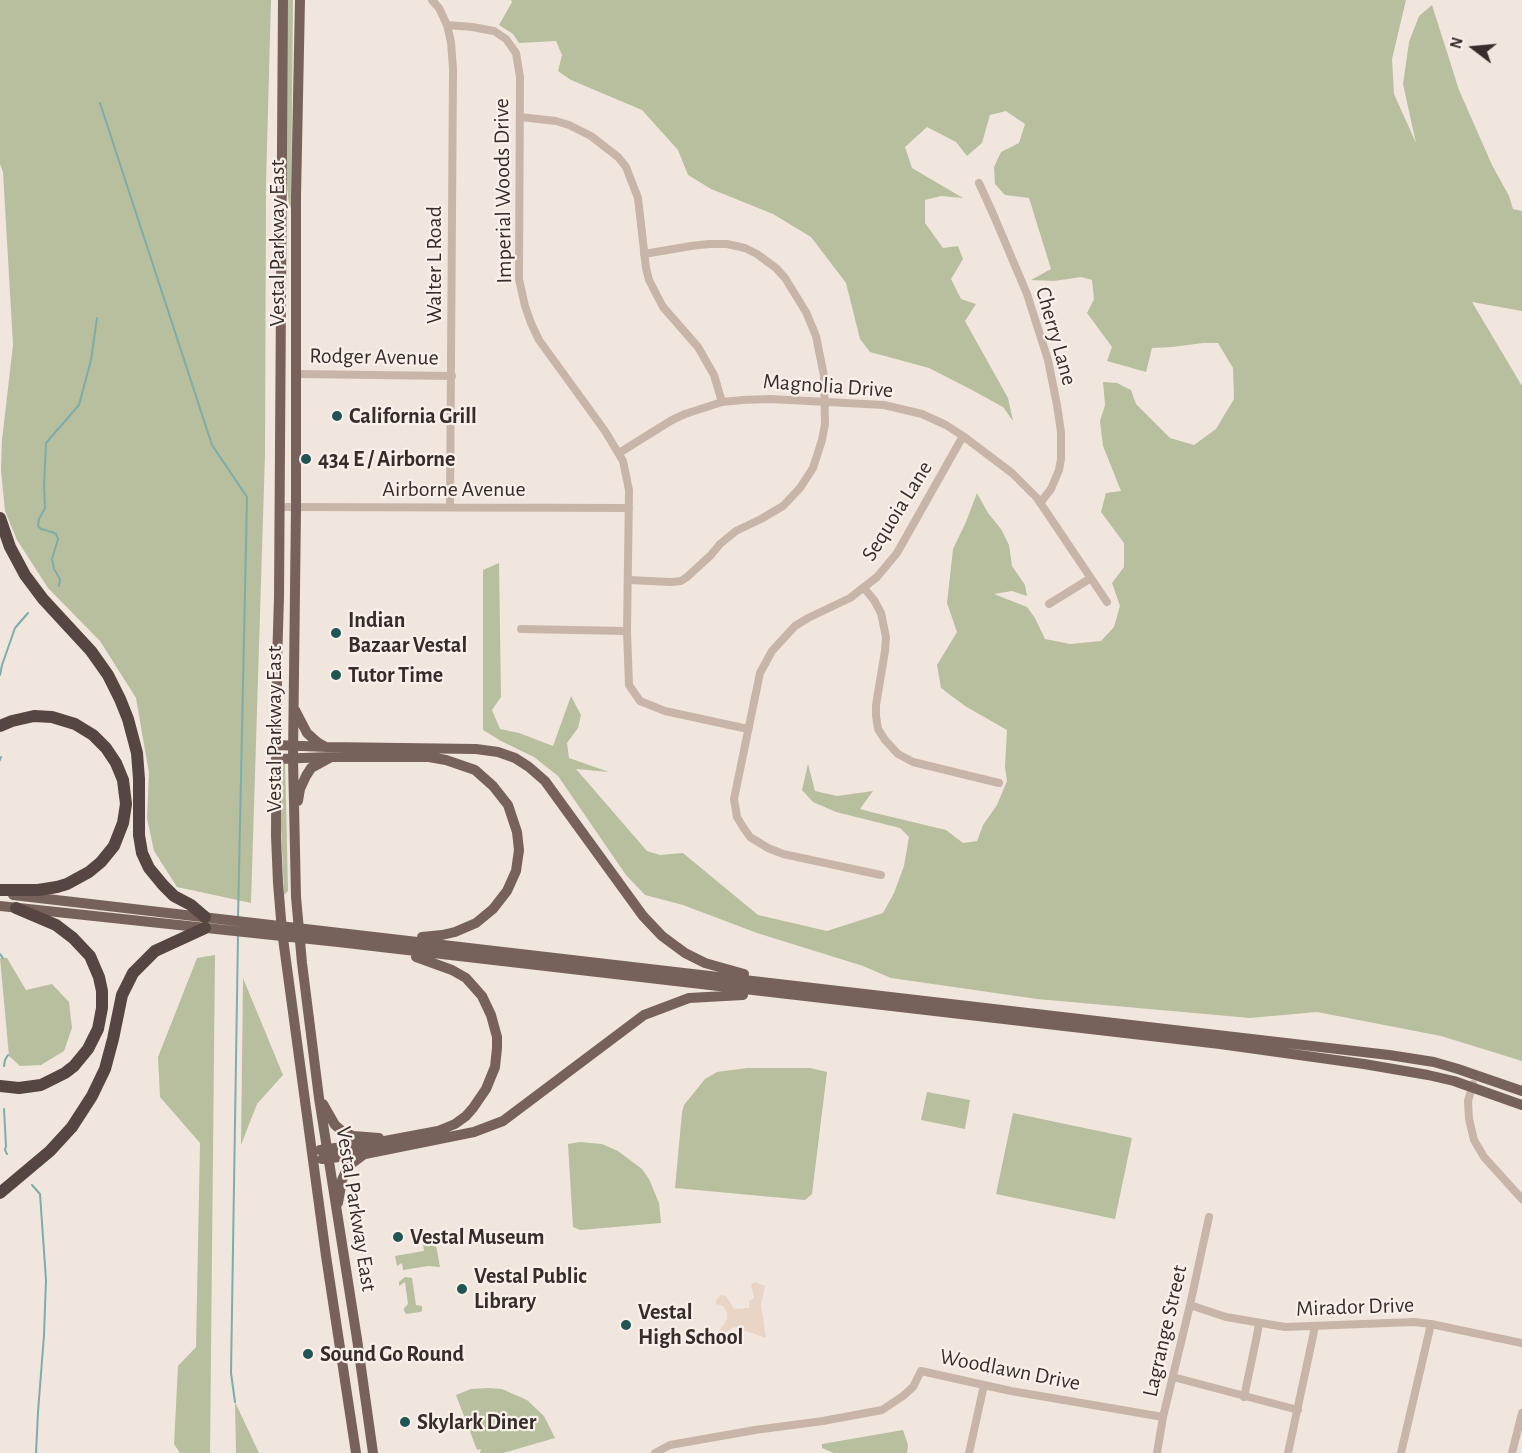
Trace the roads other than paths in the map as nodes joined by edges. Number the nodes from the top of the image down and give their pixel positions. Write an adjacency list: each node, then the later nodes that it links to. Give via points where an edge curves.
1 (283, 0): 15 (main road, Vestal Parkway East)
2 (300, 0): 8 (main road, Vestal Parkway East)
3 (432, 0): 4 (street)
4 (447, 25): 5 (street, Imperial Woods Drive, via 494,31 512,46 520,77); 9 (street, Walter L Road, via 453,69)
5 (520, 117): 7 (street, via 569,125 618,157 638,198); 13 (street, Imperial Woods Drive, via 519,279 525,306 539,340)
6 (979, 183): 14 (street, Cherry Lane, via 1027,294 1048,360 1057,405 1061,459 1051,489)
7 (644, 255): 10 (street, via 653,290 698,347 714,375); 11 (street, via 727,244 745,248 766,260 785,278 806,312 816,336)
8 (296, 374): 9 (street, Rodger Avenue); 16 (main road, Vestal Parkway East)
9 (452, 376): 17 (street, Walter L Road)
10 (722, 402): 11 (street, Magnolia Drive); 13 (street, Magnolia Drive, via 672,420)
11 (826, 402): 12 (street, Magnolia Drive, via 908,410); 21 (street, via 822,440 813,468 783,506 736,531 681,581)
12 (963, 436): 14 (street, Magnolia Drive); 22 (street, Sequoia Lane, via 897,553)
13 (619, 453): 18 (street, Imperial Woods Drive, via 627,474)
14 (1041, 502): 20 (street, Magnolia Drive)
15 (279, 507): 16 (street, Airborne Avenue); 30 (main road, Vestal Parkway East)
16 (296, 507): 17 (street, Airborne Avenue); 27 (main road, Vestal Parkway East)
17 (450, 507): 18 (street, Airborne Avenue)
18 (629, 508): 21 (street, Imperial Woods Drive)
19 (0, 518): 41 (highway, via 25,575 91,651 120,699 136,753 139,835 149,868)
20 (1091, 578): 23 (street, Magnolia Drive); 24 (street)
21 (628, 580): 26 (street, Imperial Woods Drive)
22 (864, 588): 29 (street, Sequoia Lane, via 795,626 772,651 760,673); 35 (street, via 881,613 886,637 876,705 878,729 885,740 913,762)
23 (1107, 602)
24 (1049, 604)
25 (521, 630): 26 (street)
26 (627, 631): 29 (street, Imperial Woods Drive, via 629,685 640,701)
27 (293, 707): 31 (main road, Vestal Parkway East); 32 (main road, via 307,733)
28 (0, 726): 38 (highway, via 34,716 52,717 93,735 116,763 126,804 114,846 89,872 57,887)
29 (748, 729): 37 (street, Sequoia Lane, via 734,799 737,817 750,837 783,854)
30 (276, 745): 31 (main road); 34 (main road, Vestal Parkway East)
31 (293, 746): 32 (main road); 33 (main road, Vestal Parkway East)
32 (329, 752): 33 (main road); 36 (main road, via 306,776); 42 (main road, via 429,757 468,766 494,786 512,815 519,850 516,871 494,909 455,932); 43 (main road, via 476,749 515,758 545,781 643,916 662,936 705,963)
33 (293, 758): 34 (main road); 36 (main road, Vestal Parkway East)
34 (276, 759): 53 (main road, Vestal Parkway East, via 282,931)
35 (999, 783)
36 (293, 822): 48 (main road, Vestal Parkway East, via 302,963)
37 (880, 875)
38 (0, 892): 41 (main road)
39 (0, 906): 40 (main road)
40 (16, 908): 41 (main road); 45 (highway, via 56,925 90,956 99,977 102,1008 98,1029 88,1049 65,1073 41,1085)
41 (205, 922): 42 (main road); 54 (highway, via 155,951 133,973 122,995 105,1069 92,1096 50,1151)
42 (395, 944): 43 (main road); 50 (main road, via 466,978 482,996 497,1037 495,1067 473,1108 455,1124)
43 (775, 988): 44 (main road, via 1389,1054); 46 (main road, via 1221,1044 1410,1072); 52 (main road, via 689,998 644,1015 503,1121 474,1132)
44 (1476, 1075): 46 (street); 47 (main road)
45 (0, 1086)
46 (1472, 1087): 49 (main road); 55 (street, via 1468,1119 1474,1140)
47 (1522, 1091)
48 (319, 1098): 50 (main road, via 342,1131 353,1136); 51 (main road, Vestal Parkway East)
49 (1522, 1105)
50 (401, 1138): 51 (main road)
51 (328, 1154): 52 (main road); 53 (main road); 56 (main road, Vestal Parkway East)
52 (366, 1154): 56 (main road, via 347,1169)
53 (313, 1155): 69 (main road, Vestal Parkway East)
54 (0, 1193)
55 (1522, 1199)
56 (337, 1213): 70 (main road, Vestal Parkway East)
57 (1209, 1217): 58 (street, Lagrange Street)
58 (1190, 1305): 59 (street, Mirador Drive); 63 (street, Lagrange Street)
59 (1259, 1324): 61 (street, Mirador Drive); 65 (street)
60 (1431, 1324): 61 (street, Mirador Drive); 62 (street, Mirador Drive); 75 (street)
61 (1315, 1327): 66 (street)
62 (1522, 1343)
63 (1173, 1377): 65 (street); 68 (street, Lagrange Street)
64 (984, 1385): 68 (street, Woodlawn Drive); 71 (street, Woodlawn Drive, via 921,1371 913,1387 882,1410 670,1445); 72 (street)
65 (1244, 1396): 66 (street)
66 (1298, 1410): 74 (street)
67 (1522, 1413): 76 (street)
68 (1163, 1417): 73 (street, Lagrange Street)
69 (356, 1453)
70 (373, 1453)
71 (655, 1453)
72 (969, 1453)
73 (1157, 1453)
74 (1288, 1453)
75 (1401, 1453)
76 (1512, 1453)

